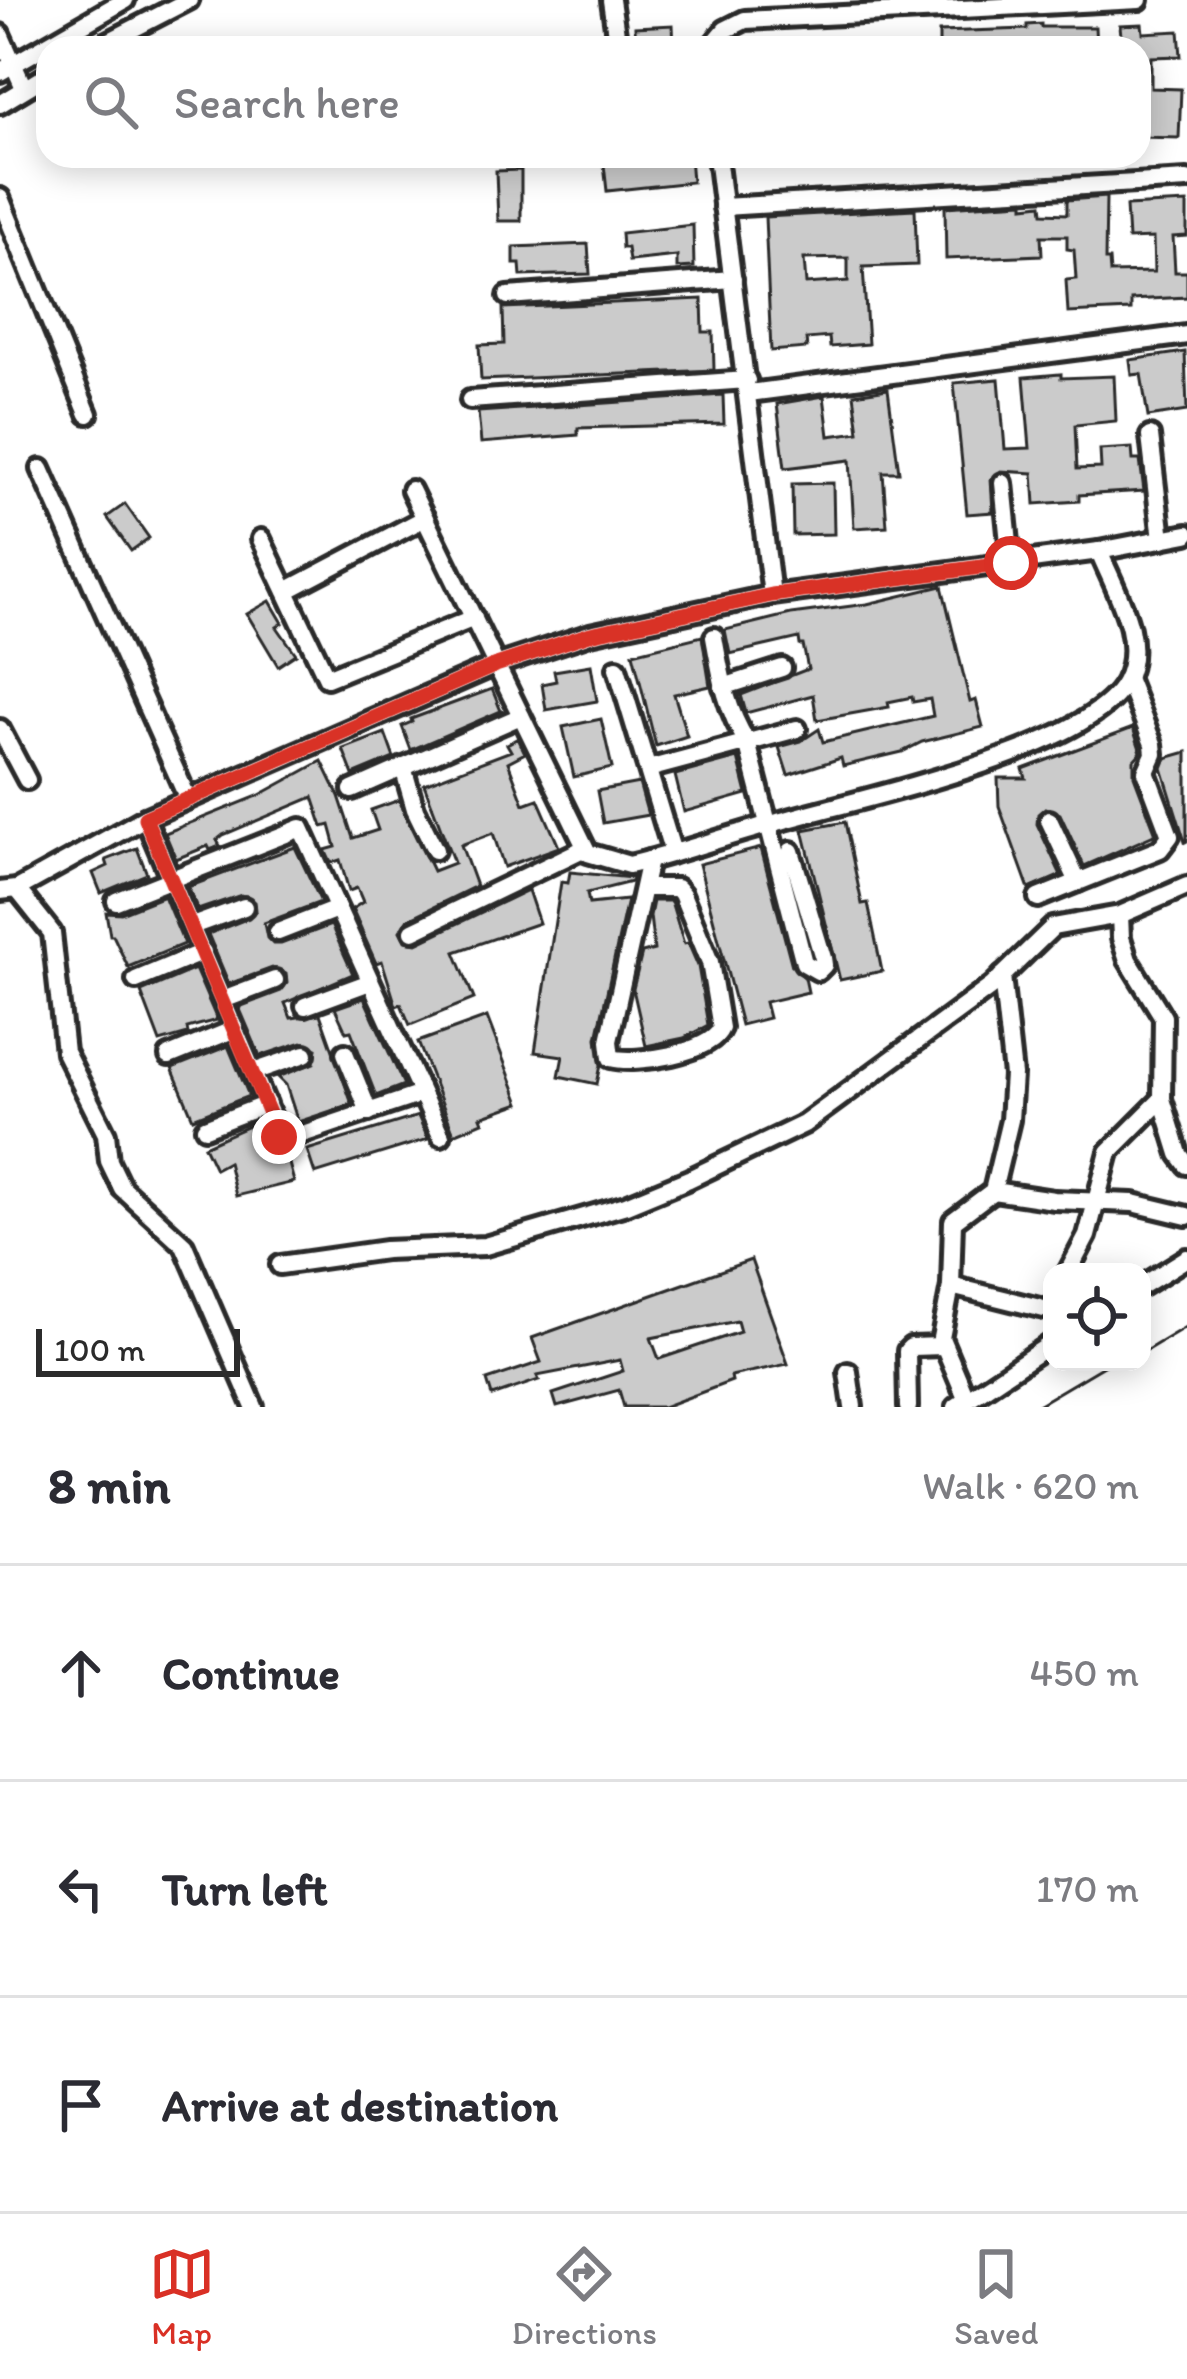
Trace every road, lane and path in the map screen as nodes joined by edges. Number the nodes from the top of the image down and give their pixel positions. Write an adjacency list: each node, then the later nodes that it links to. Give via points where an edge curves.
1 (125, 0): 7 (street)
2 (189, 0): 8 (street)
3 (610, 0): 9 (street)
4 (1138, 0): 5 (street)
5 (868, 6): 10 (street, via 746,20)
6 (0, 34): 12 (street)
7 (62, 36)
8 (119, 36)
9 (616, 36)
10 (720, 36)
11 (36, 51): 12 (street)
12 (6, 68): 14 (street)
13 (36, 82): 14 (street)
14 (24, 88): 15 (street)
15 (0, 104)
16 (718, 168): 19 (street)
17 (1187, 179): 19 (street)
18 (0, 198): 25 (street)
19 (723, 207): 20 (street)
20 (733, 279): 21 (street); 23 (street)
21 (508, 296)
22 (1187, 335): 23 (street)
23 (748, 387): 24 (street); 37 (street)
24 (470, 400)
25 (88, 413)
26 (1150, 436): 33 (street)
27 (41, 469): 53 (street)
28 (1003, 484): 35 (street)
29 (411, 490): 30 (street)
30 (425, 518): 36 (street); 38 (street)
31 (1187, 534): 33 (street)
32 (262, 539): 36 (street)
33 (1162, 539): 34 (street)
34 (1099, 551): 35 (street); 43 (street, via 1135,643)
35 (1011, 563): 37 (street)
36 (286, 591): 38 (street, via 327,678)
37 (772, 595): 40 (street, via 590,634)
38 (474, 618): 40 (street)
39 (714, 638): 44 (street)
40 (496, 665): 45 (street); 53 (street)
41 (617, 668): 50 (street)
42 (782, 668): 44 (street)
43 (1127, 678): 56 (street, via 1100,708 1052,736 957,775); 63 (street, via 1153,744 1146,772 1170,836 1160,849)
44 (723, 687): 48 (street)
45 (521, 716): 49 (street); 57 (street)
46 (0, 729): 51 (street)
47 (797, 729): 48 (street)
48 (747, 742): 50 (street); 56 (street)
49 (403, 767): 52 (street); 58 (street)
50 (648, 769): 60 (street)
51 (27, 780)
52 (352, 790)
53 (188, 799): 54 (street)
54 (145, 818): 62 (street); 66 (street)
55 (1049, 820): 63 (street)
56 (768, 824): 59 (street, via 804,963 818,971 823,958); 60 (street)
57 (585, 848): 61 (street, via 606,861); 73 (street)
58 (435, 850)
59 (791, 851)
60 (673, 853): 61 (street)
61 (649, 860): 65 (street)
62 (171, 878): 68 (street); 70 (street, via 301,828); 72 (street)
63 (1078, 882): 67 (street)
64 (1187, 886): 71 (street)
65 (643, 888): 65 (street, via 682,894 710,962 721,1028 713,1041 628,1062 611,1058 609,1041)
66 (8, 890): 107 (street, via 52,933 64,1052 106,1134 115,1174 184,1245)
67 (1038, 898)
68 (116, 901)
69 (244, 907): 72 (street)
70 (338, 909): 74 (street); 79 (street)
71 (1120, 915): 76 (street, via 1053,927); 88 (street, via 1128,960 1163,1018)
72 (191, 926): 75 (street)
73 (413, 931)
74 (278, 932)
75 (203, 952): 77 (street); 80 (street)
76 (1002, 976): 94 (street, via 1013,1075); 99 (street, via 804,1124 626,1205 485,1246)
77 (136, 980)
78 (275, 980): 80 (street)
79 (370, 982): 81 (street); 87 (street)
80 (223, 1000): 82 (street)
81 (304, 1006)
82 (235, 1029): 85 (street); 86 (street)
83 (345, 1053): 90 (street)
84 (305, 1054): 86 (street)
85 (169, 1056)
86 (254, 1072): 89 (street)
87 (421, 1094): 90 (street); 92 (street)
88 (1162, 1099): 93 (street); 95 (street, via 1108,1152)
89 (268, 1104): 90 (street, via 282,1141); 91 (street)
90 (369, 1112)
91 (205, 1128)
92 (441, 1136)
93 (1187, 1165)
94 (993, 1191): 95 (street); 101 (street, via 953,1221)
95 (1094, 1200): 96 (street); 98 (street)
96 (1187, 1216)
97 (1187, 1258): 100 (street)
98 (1073, 1263)
99 (280, 1265)
100 (1151, 1280)
101 (951, 1286): 102 (street); 103 (street)
102 (1043, 1306)
103 (943, 1346): 106 (street); 109 (street, via 907,1351)
104 (1043, 1349): 106 (street)
105 (848, 1372): 108 (street)
106 (961, 1403)
107 (254, 1407)
108 (853, 1407)
109 (908, 1407)

